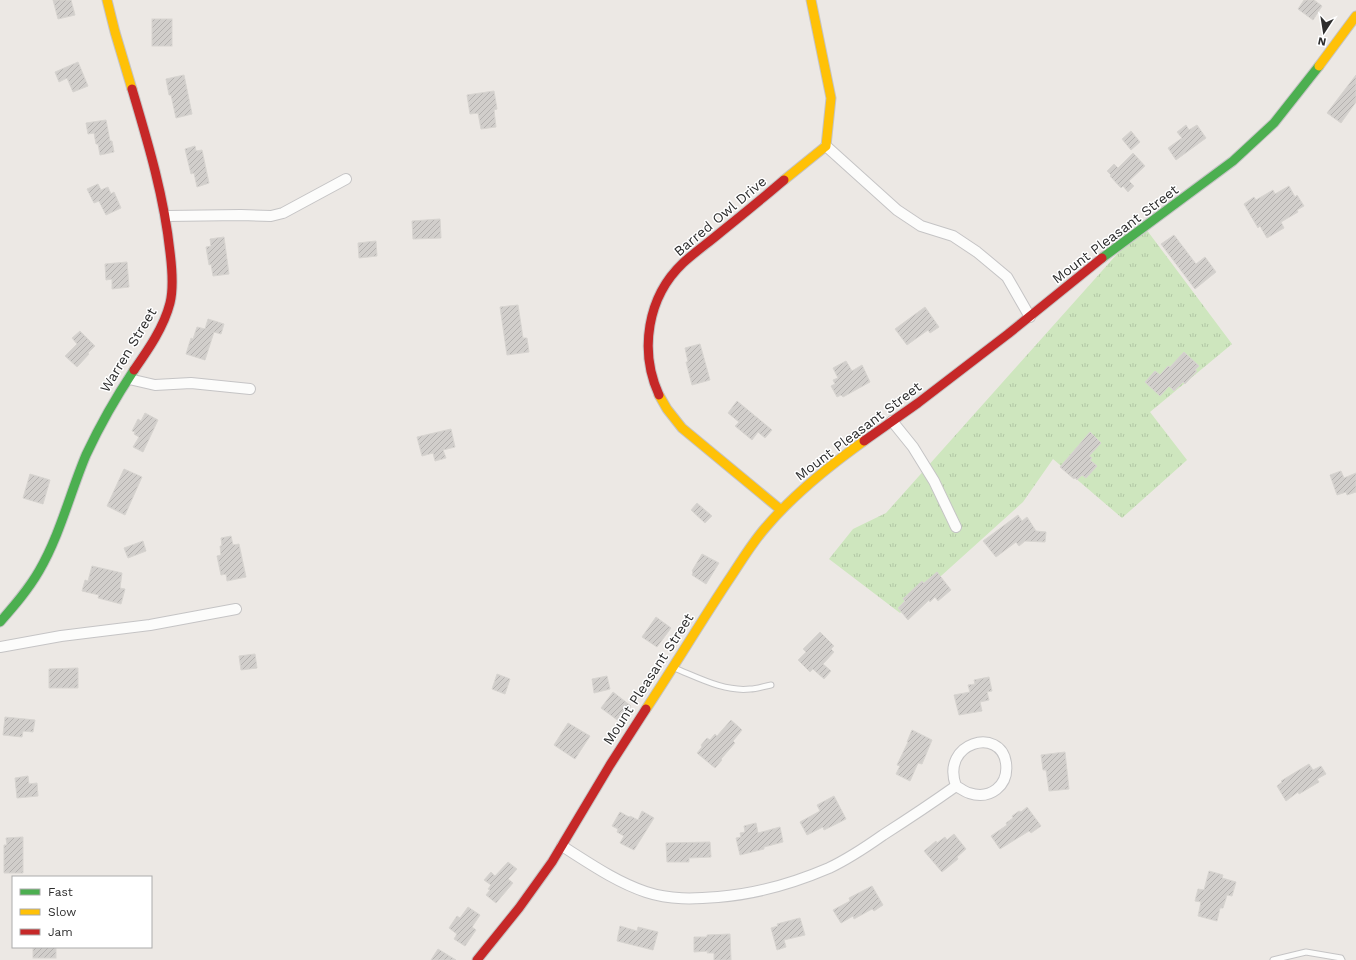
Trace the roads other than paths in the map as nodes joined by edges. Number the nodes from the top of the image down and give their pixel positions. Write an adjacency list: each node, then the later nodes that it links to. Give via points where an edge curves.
1 (108, 0): 6 (street, Warren Street, via 113,27 155,165)
2 (811, 0): 4 (street, via 831,98)
3 (1356, 16): 7 (street, Mount Pleasant Street, via 1292,101 1254,143)
4 (826, 146): 7 (street, via 897,210 921,226 954,236 1007,277); 11 (street, Barred Owl Drive, via 682,264 663,288 651,316 647,342 649,365 655,386 679,425)
5 (346, 179): 6 (street, via 283,213 271,216)
6 (167, 216): 8 (street, Warren Street, via 172,288 168,308 150,346)
7 (1030, 317): 10 (street, Mount Pleasant Street)
8 (130, 379): 9 (street, via 155,385 191,383); 14 (street, Warren Street, via 102,419 76,480 54,542 32,583)
9 (250, 389)
10 (892, 421): 11 (street, Mount Pleasant Street, via 827,470); 12 (street, via 913,447 934,481)
11 (781, 510): 16 (street, Mount Pleasant Street, via 748,551)
12 (956, 527)
13 (236, 609): 15 (street, via 150,625 61,636)
14 (0, 622)
15 (0, 647)
16 (673, 668): 17 (lane, via 732,689 749,690); 19 (street, Mount Pleasant Street, via 610,765)
17 (771, 685)
18 (956, 786): 18 (street, via 954,771 961,751 980,742 991,744 1001,751 1006,763 1006,775 1002,785 993,793 969,793); 19 (street, via 862,849 830,867 770,888 734,896 700,899 671,898 647,893 621,882)
19 (562, 846): 20 (street, Mount Pleasant Street)
20 (477, 960)
21 (1273, 960): 22 (lane, via 1306,952)
22 (1342, 960)

